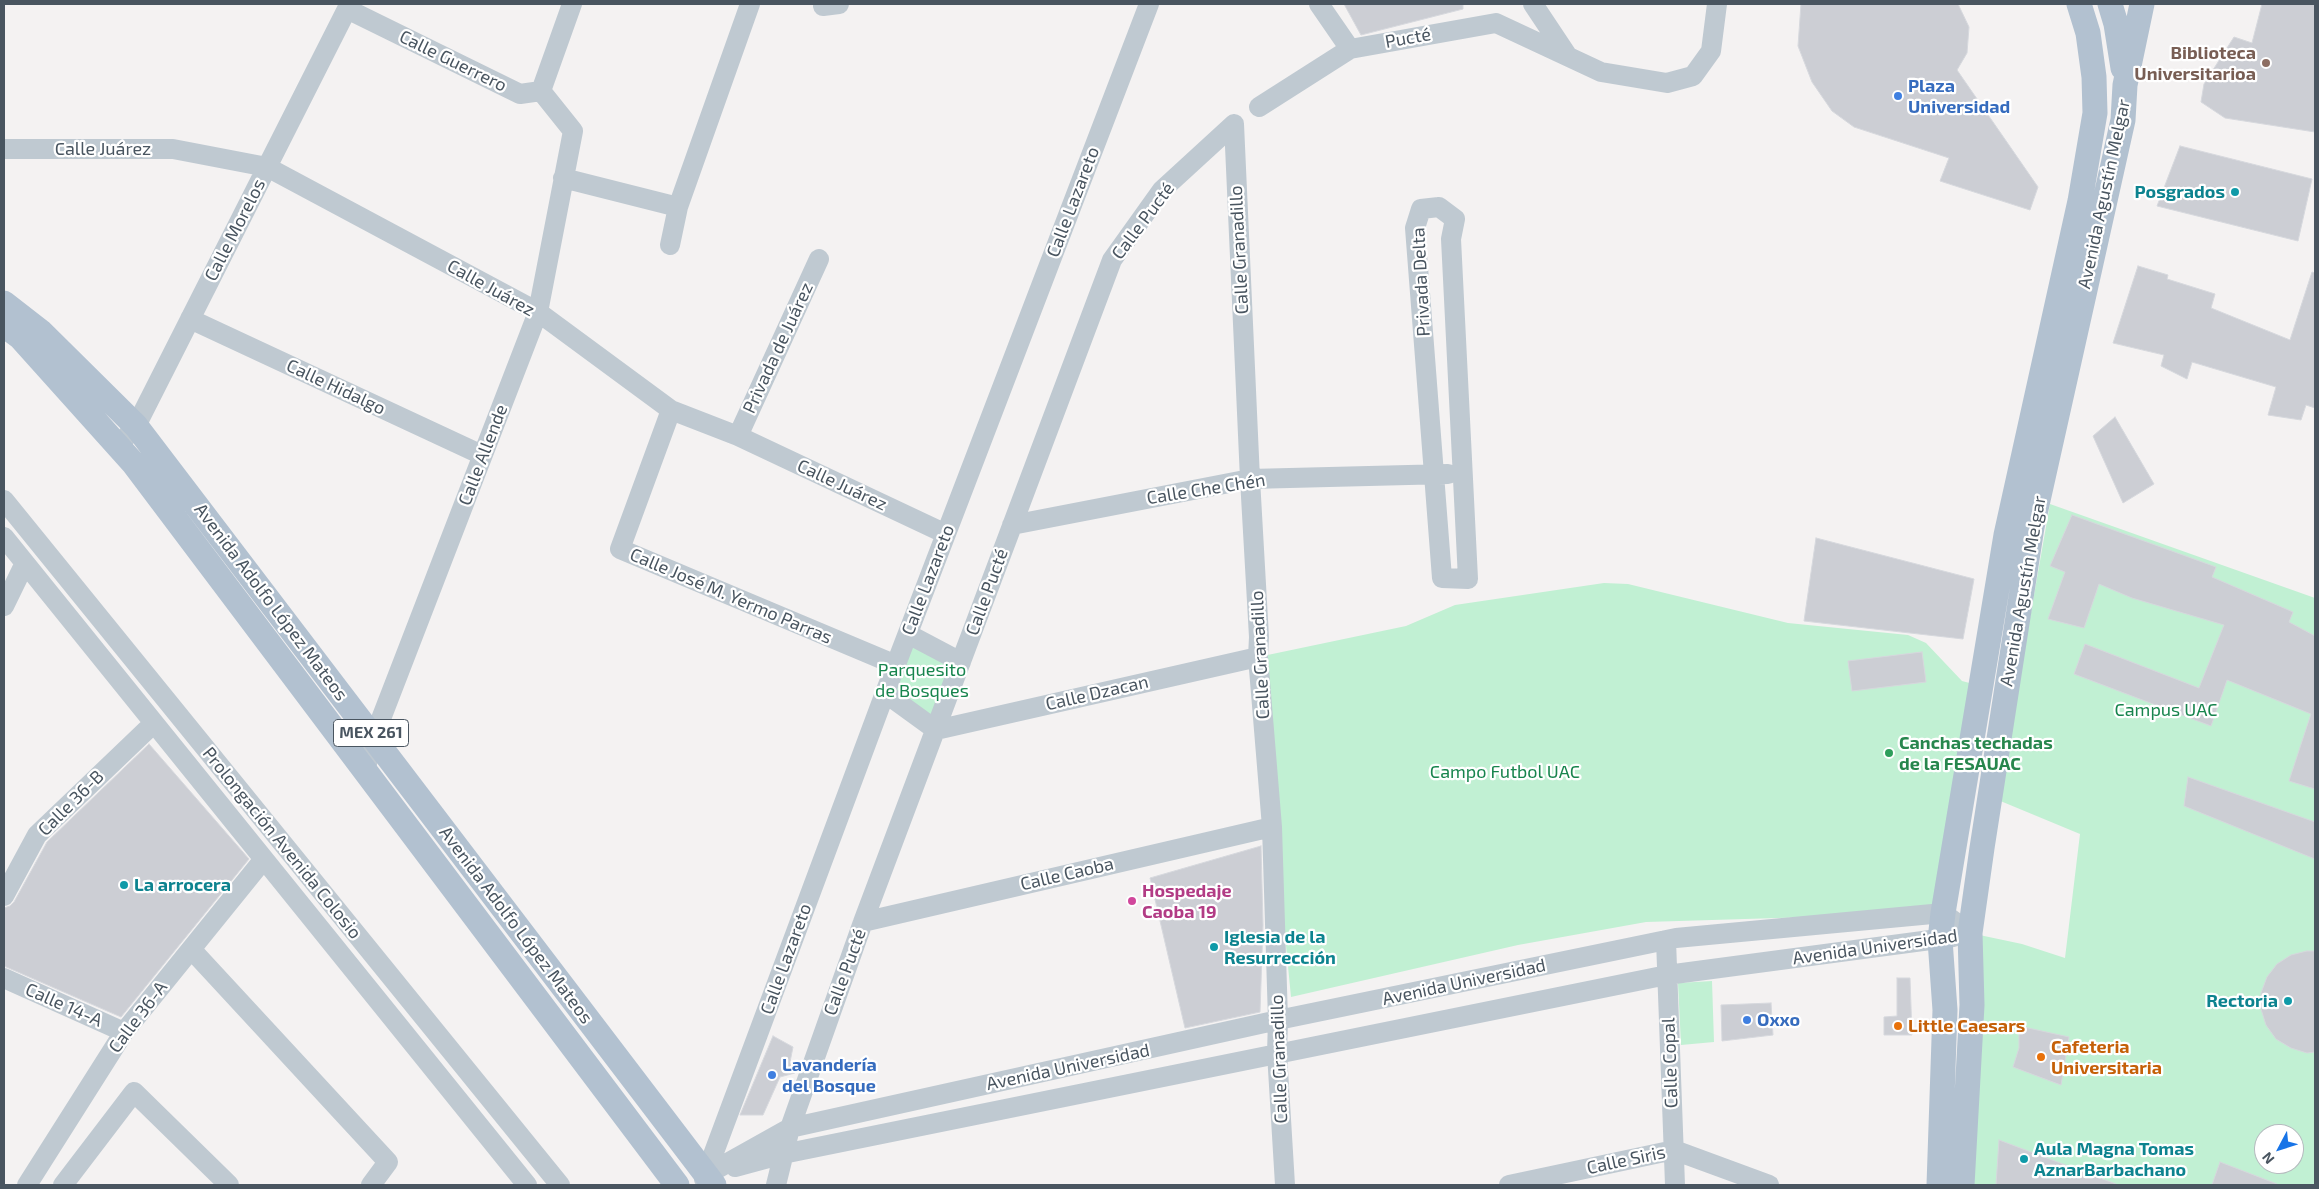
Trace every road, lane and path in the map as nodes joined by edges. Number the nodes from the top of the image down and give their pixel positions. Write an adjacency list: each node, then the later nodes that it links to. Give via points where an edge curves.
1 (572, 4): 14 (street)
2 (750, 4): 20 (street)
3 (1149, 4): 41 (street, Calle Lazareto)
4 (1318, 4): 11 (street)
5 (1533, 4): 12 (street)
6 (1717, 4): 12 (street, Pucté, via 1711,51 1693,76 1667,83 1601,72)
7 (2079, 4): 57 (main road, Avenida Agustín Melgar, via 2088,33 2095,113 2080,201 2006,535)
8 (2110, 4): 13 (main road)
9 (2142, 4): 13 (main road, Avenida Agustín Melgar)
10 (347, 9): 14 (street, Calle Guerrero, via 520,94); 18 (street, Calle Morelos)
11 (1350, 48): 12 (street, Pucté, via 1496,23); 15 (street, Pucté)
12 (1567, 55)
13 (2125, 85): 59 (main road, Avenida Agustín Melgar, via 2122,120 2032,527)
14 (541, 91): 19 (street, Calle Allende, via 573,131)
15 (1259, 107)
16 (1234, 124): 38 (street, Calle Granadillo); 40 (street, Calle Pucté, via 1162,190 1112,260)
17 (4, 149): 18 (street, Calle Juárez, via 173,148)
18 (267, 167): 24 (street, Calle Juárez); 26 (street, Calle Morelos)
19 (564, 178): 20 (street); 24 (street, Calle Allende)
20 (678, 207): 21 (street)
21 (670, 245)
22 (819, 259): 33 (street, Privada de Juárez)
23 (4, 303): 32 (main road, Avenida Adolfo López Mateos / MEX 261, via 40,331)
24 (538, 312): 31 (street, Calle Juárez); 35 (street, Calle Allende)
25 (1454, 313): 28 (street); 28 (street, Privada Delta, via 1450,238 1455,219 1439,208 1421,209 1415,228); 29 (street, Privada Delta)
26 (190, 319): 32 (street, Calle Morelos); 35 (street, Calle Hidalgo)
27 (4, 325): 34 (main road, Avenida Adolfo López Mateos / MEX 261, via 20,337)
28 (1423, 325): 30 (street, Privada Delta)
29 (1456, 353): 30 (street); 36 (street, Privada Delta)
30 (1426, 358): 37 (street, Privada Delta)
31 (671, 410): 33 (street, Calle Juárez); 48 (street, Calle José M. Yermo Parras, via 620,549)
32 (136, 426): 34 (street, Calle Morelos); 52 (main road, Avenida Adolfo López Mateos / MEX 261)
33 (738, 436): 41 (street, Calle Juárez)
34 (118, 446): 53 (main road, Avenida Adolfo López Mateos / MEX 261)
35 (482, 455): 52 (street, Calle Allende)
36 (1462, 473): 37 (street, Calle Che Chén); 37 (street, Privada Delta, via 1468,579 1442,578)
37 (1435, 474): 38 (street, Calle Che Chén)
38 (1250, 478): 40 (street, Calle Che Chén); 46 (street, Calle Granadillo)
39 (4, 500): 77 (street, Prolongación Avenida Colosio)
40 (1012, 524): 47 (street, Calle Pucté)
41 (946, 534): 45 (street, Calle Lazareto)
42 (4, 537): 43 (street)
43 (25, 563): 44 (street); 50 (street)
44 (4, 606)
45 (908, 634): 47 (street); 48 (street, Calle Lazareto)
46 (1258, 657): 51 (street, Calle Dzacan); 54 (street, Calle Granadillo)
47 (961, 662): 51 (street, Calle Pucté)
48 (896, 665): 49 (street, Calle Lazareto)
49 (885, 693): 51 (street); 71 (street, Calle Lazareto)
50 (154, 723): 55 (street); 56 (street, Calle 36-B, via 37,835)
51 (936, 730): 58 (street, Calle Pucté)
52 (374, 737): 53 (street, Calle Allende); 71 (main road, Avenida Adolfo López Mateos / MEX 261)
53 (365, 771): 78 (main road, Avenida Adolfo López Mateos / MEX 261)
54 (1272, 827): 58 (street, Calle Caoba); 65 (street, Calle Granadillo)
55 (264, 859): 62 (street, Calle 36-A); 76 (street)
56 (4, 896)
57 (1943, 913): 59 (street, Avenida Universidad); 60 (street, Avenida Universidad); 61 (main road, Avenida Agustín Melgar)
58 (863, 922): 68 (street, Calle Pucté)
59 (1970, 933): 61 (street, Avenida Universidad); 85 (main road, Avenida Agustín Melgar, via 1972,1005)
60 (1666, 940): 63 (street, Calle Copal); 65 (street, Avenida Universidad)
61 (1940, 940): 63 (street, Avenida Universidad); 84 (main road, Avenida Agustín Melgar, via 1945,1010)
62 (190, 949): 66 (street, Calle 36-A); 75 (street, via 388,1162)
63 (1667, 975): 67 (street, Avenida Universidad); 69 (street, Calle Copal)
64 (4, 978): 66 (street, Calle 14-A)
65 (1278, 1020): 67 (street, Calle Granadillo); 68 (street, Avenida Universidad)
66 (124, 1032): 72 (street, Calle 36-A)
67 (1277, 1053): 70 (street, Avenida Universidad); 80 (street, Calle Granadillo)
68 (790, 1128): 70 (street, Calle Pucté); 71 (street, Avenida Universidad)
69 (1674, 1150): 81 (street, Calle Siris); 82 (street, Calle Copal); 83 (street, Calle Siris)
70 (784, 1154): 71 (street, Avenida Universidad); 79 (street, Calle Pucté)
71 (707, 1182)
72 (28, 1185)
73 (62, 1185): 74 (street, via 134,1092)
74 (229, 1185)
75 (371, 1185)
76 (527, 1185)
77 (560, 1185)
78 (677, 1185)
79 (776, 1185)
80 (1286, 1185)
81 (1509, 1185)
82 (1675, 1185)
83 (1769, 1185)
84 (1939, 1185)
85 (1962, 1185)

